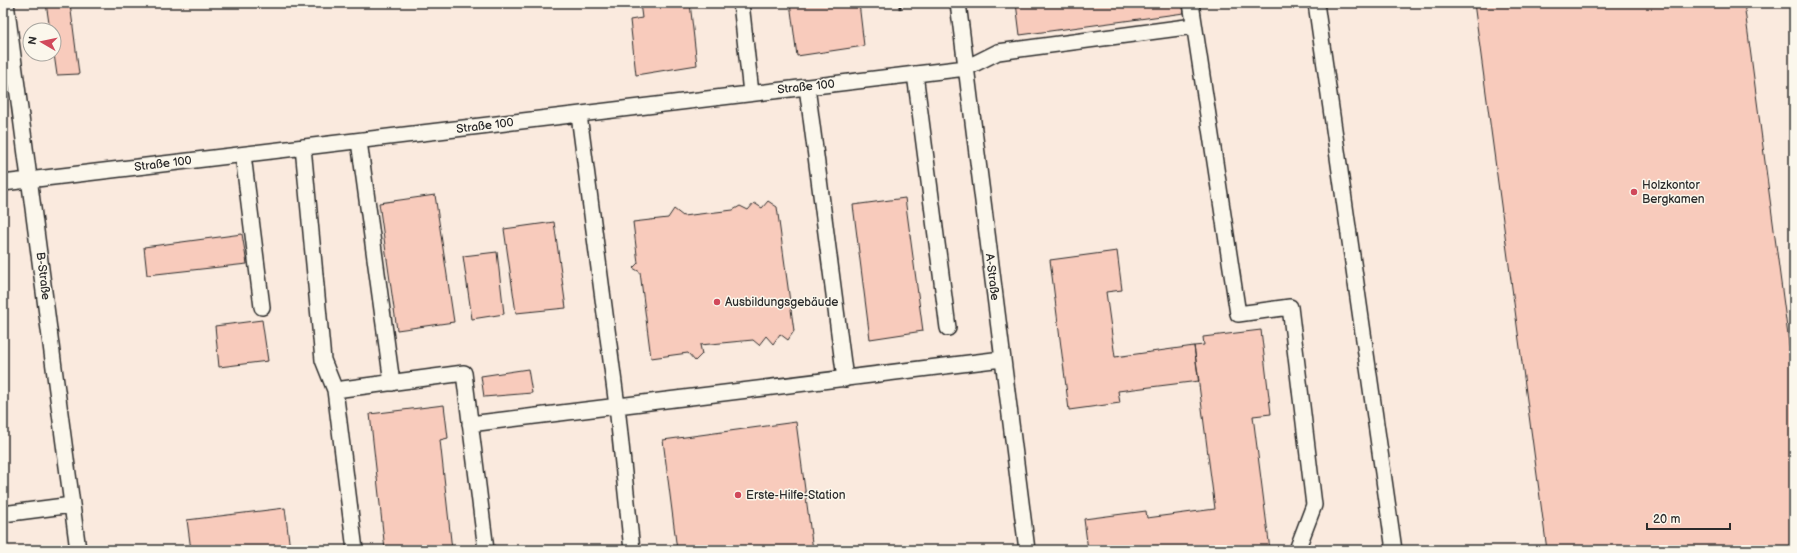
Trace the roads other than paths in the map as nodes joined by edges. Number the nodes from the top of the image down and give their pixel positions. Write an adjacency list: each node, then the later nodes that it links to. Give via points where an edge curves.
1 (6, 3): 15 (lane, B-Straße)
2 (741, 3): 10 (lane)
3 (958, 3): 7 (lane, A-Straße)
4 (1191, 3): 6 (lane)
5 (1316, 3): 33 (lane)
6 (1194, 26): 7 (lane, Straße 100, via 998,52); 32 (lane, via 1238,314 1290,307 1314,505)
7 (966, 68): 8 (lane, Straße 100); 19 (lane, A-Straße)
8 (915, 74): 9 (lane, Straße 100); 18 (lane)
9 (808, 87): 10 (lane, Straße 100); 20 (lane)
10 (751, 93): 11 (lane, Straße 100)
11 (578, 115): 12 (lane, Straße 100); 23 (lane)
12 (359, 141): 13 (lane, Straße 100); 21 (lane)
13 (303, 147): 14 (lane, Straße 100); 22 (lane, via 324,360)
14 (243, 154): 15 (lane, Straße 100); 17 (lane)
15 (30, 180): 16 (lane, Straße 100); 25 (lane, B-Straße)
16 (3, 183)
17 (262, 307)
18 (948, 328)
19 (1002, 359): 20 (lane); 31 (lane, A-Straße)
20 (845, 378): 23 (lane)
21 (392, 382): 22 (lane); 24 (lane, via 464,373)
22 (335, 390): 28 (lane)
23 (617, 406): 24 (lane); 30 (lane)
24 (470, 424): 29 (lane)
25 (72, 505): 26 (lane); 27 (lane, B-Straße)
26 (3, 514)
27 (78, 550)
28 (355, 550)
29 (486, 550)
30 (632, 550)
31 (1027, 550)
32 (1297, 550)
33 (1394, 550)

